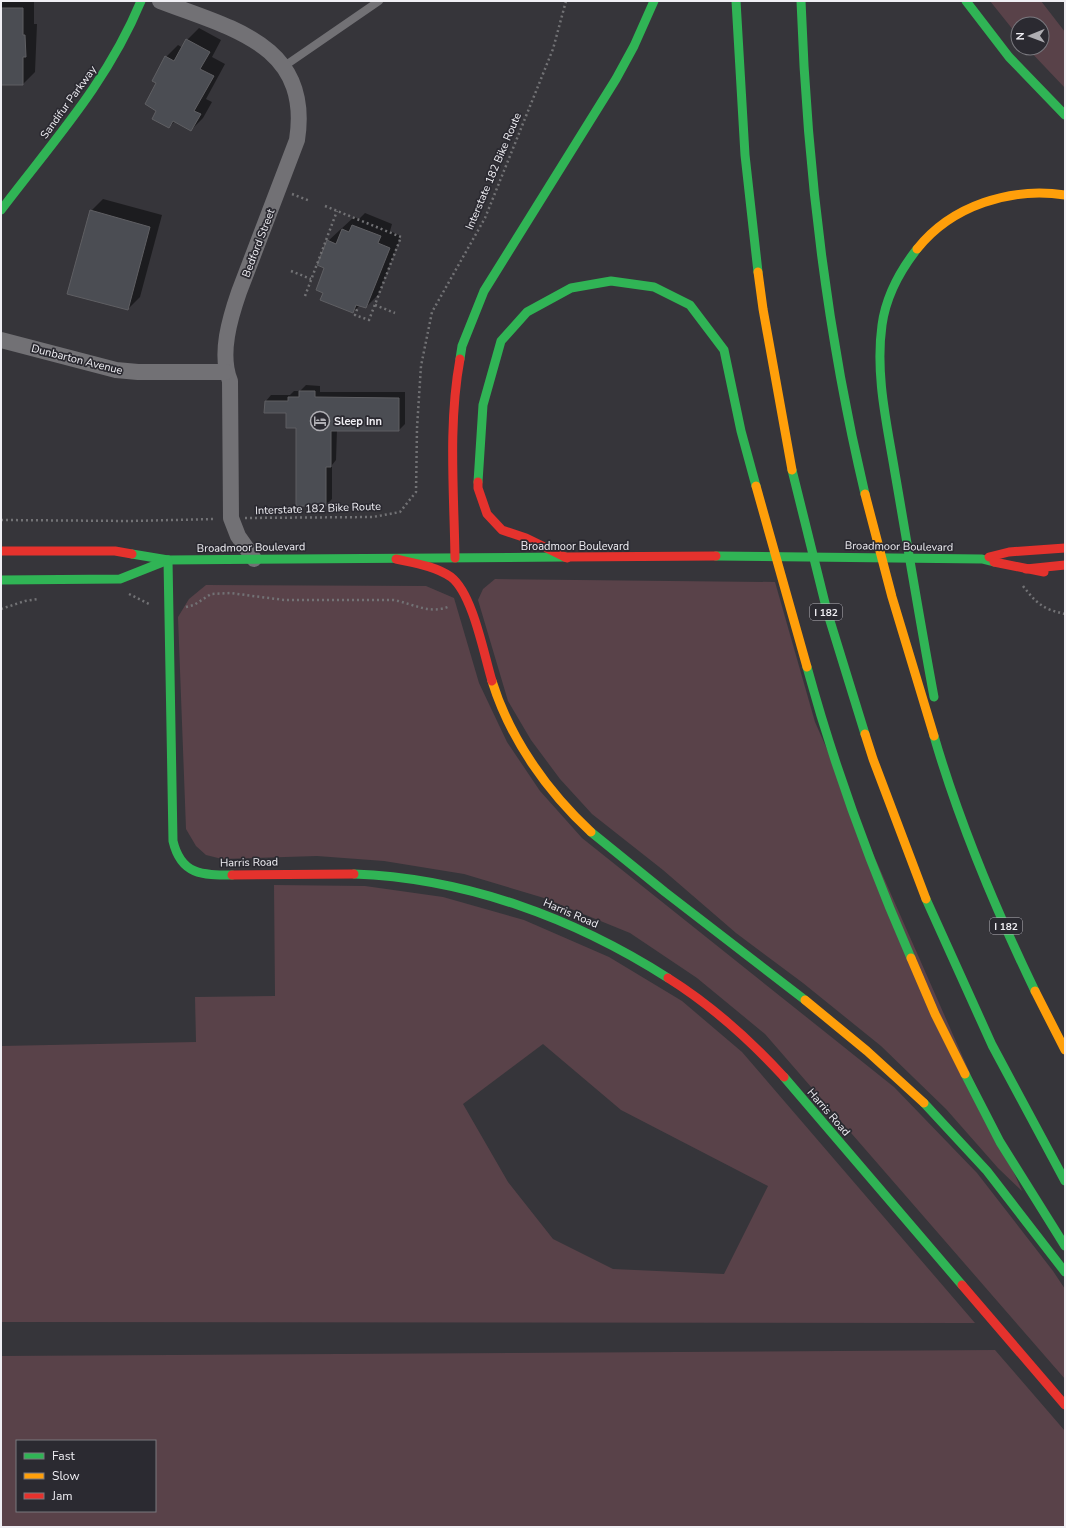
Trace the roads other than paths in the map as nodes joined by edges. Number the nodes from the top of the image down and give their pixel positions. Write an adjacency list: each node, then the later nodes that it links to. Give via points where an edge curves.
1 (141, 1): 11 (main road, Sandifur Parkway, via 126,36 102,77)
2 (160, 1): 8 (street, Bedford Street, via 255,40)
3 (379, 1): 8 (lane)
4 (654, 1): 16 (main road, via 616,79 484,291 462,346 453,421)
5 (736, 1): 28 (main road, I 182, via 741,123 758,280 784,436 821,594 862,728 917,876 981,1021 1016,1092)
6 (801, 1): 26 (main road, I 182, via 803,76 817,231 841,386 865,498 897,616)
7 (966, 1): 9 (main road, via 1009,57)
8 (283, 67): 13 (street, Bedford Street, via 296,95 299,124 297,140 233,310 227,341)
9 (1065, 115)
10 (1065, 195): 26 (main road, via 1036,193 1010,196 967,210 950,220 923,242 899,275 882,323 880,356 890,439)
11 (1, 210)
12 (1, 340): 13 (street, Dunbarton Avenue, via 116,370)
13 (226, 372): 18 (street, Bedford Street, via 230,381 231,518 238,536)
14 (1065, 548): 20 (main road, Broadmoor Boulevard, via 1009,552)
15 (1, 551): 21 (main road, Broadmoor Boulevard, via 115,550)
16 (455, 558): 17 (main road, Broadmoor Boulevard); 19 (main road, Broadmoor Boulevard)
17 (567, 558): 20 (main road, Broadmoor Boulevard, via 718,556); 29 (main road, via 526,538 502,530 487,514 478,488 483,404 501,342 527,312 571,288 611,281 654,287 690,305 724,350 741,431 815,697 884,897 935,1014 1000,1142)
18 (254, 559): 19 (main road, Broadmoor Boulevard); 21 (main road, Broadmoor Boulevard)
19 (396, 559): 30 (main road, via 435,569 456,583 469,605 496,694 513,730 535,767 561,800 615,852 828,1019 895,1076 974,1157 1029,1222)
20 (982, 559): 23 (main road, Broadmoor Boulevard)
21 (168, 560): 25 (main road, Broadmoor Boulevard, via 120,579); 31 (main road, Harris Road, via 173,841 178,858 184,866 211,875 345,874 417,880 455,887 535,911 574,927 643,962 708,1007 742,1035 766,1060)
22 (1065, 565): 23 (main road)
23 (1026, 569): 24 (main road, Broadmoor Boulevard)
24 (1065, 576)
25 (1, 580)
26 (953, 800): 27 (main road, I 182, via 1014,945)
27 (1065, 1050)
28 (1065, 1181)
29 (1065, 1246)
30 (1065, 1272)
31 (1065, 1405)

